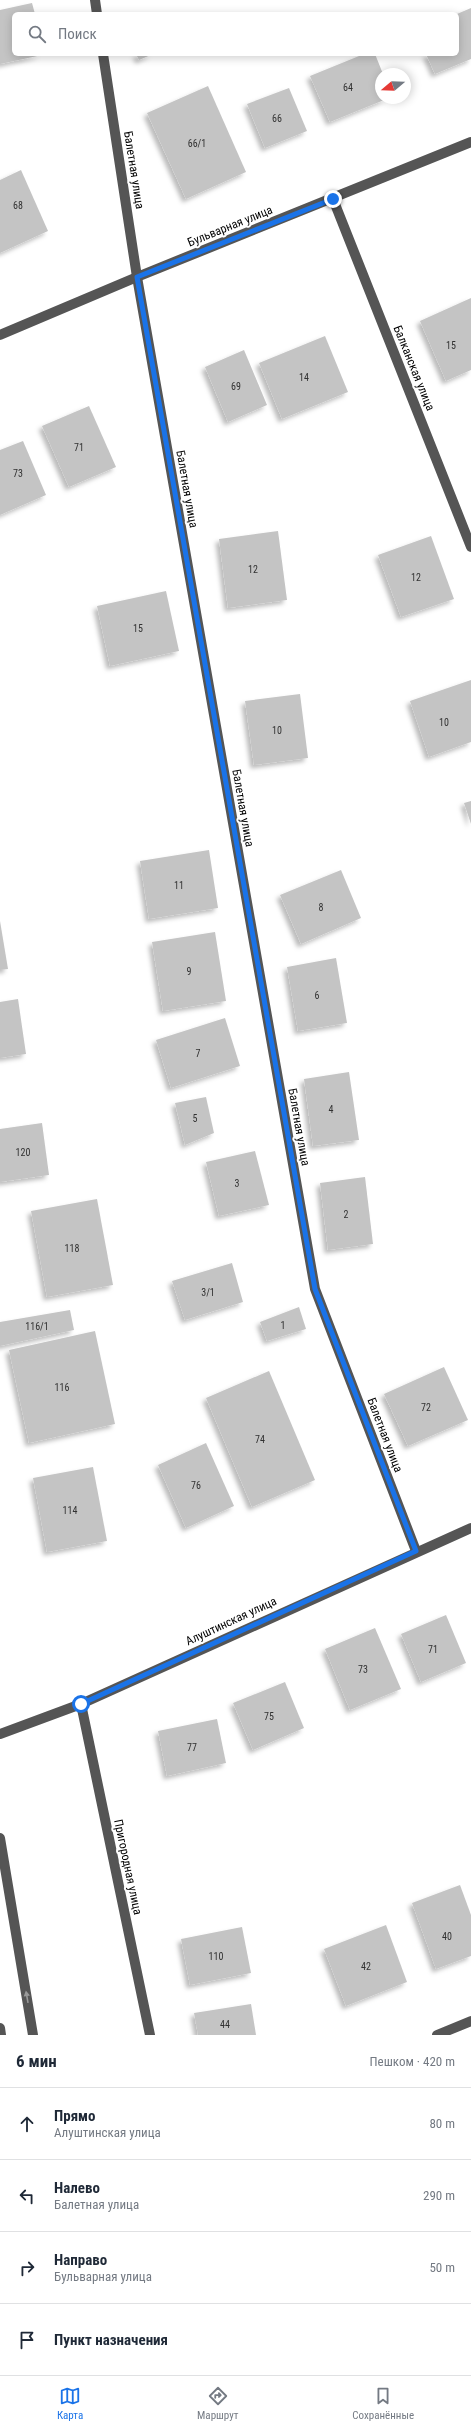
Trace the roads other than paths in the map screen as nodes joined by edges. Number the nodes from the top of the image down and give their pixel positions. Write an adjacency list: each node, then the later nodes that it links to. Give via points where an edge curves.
1 (94, 0): 2 (street)
2 (97, 12)
3 (103, 56): 6 (street, Балетная улица)
4 (471, 142): 5 (street, Бульварная улица)
5 (333, 199): 6 (street, Бульварная улица); 8 (street, Балканская улица)
6 (137, 277): 7 (street, Бульварная улица); 10 (street, Балетная улица, via 315,1289)
7 (0, 335)
8 (471, 547)
9 (471, 1528): 10 (street, Алуштинская улица)
10 (416, 1551): 11 (street, Алуштинская улица)
11 (81, 1704): 12 (street, Алуштинская улица); 18 (street, Пригородная улица)
12 (0, 1734)
13 (0, 1838): 17 (street, one-way to 13)
14 (471, 2021): 19 (street)
15 (0, 2028): 16 (street)
16 (1, 2035)
17 (33, 2035)
18 (150, 2035)
19 (437, 2035)

